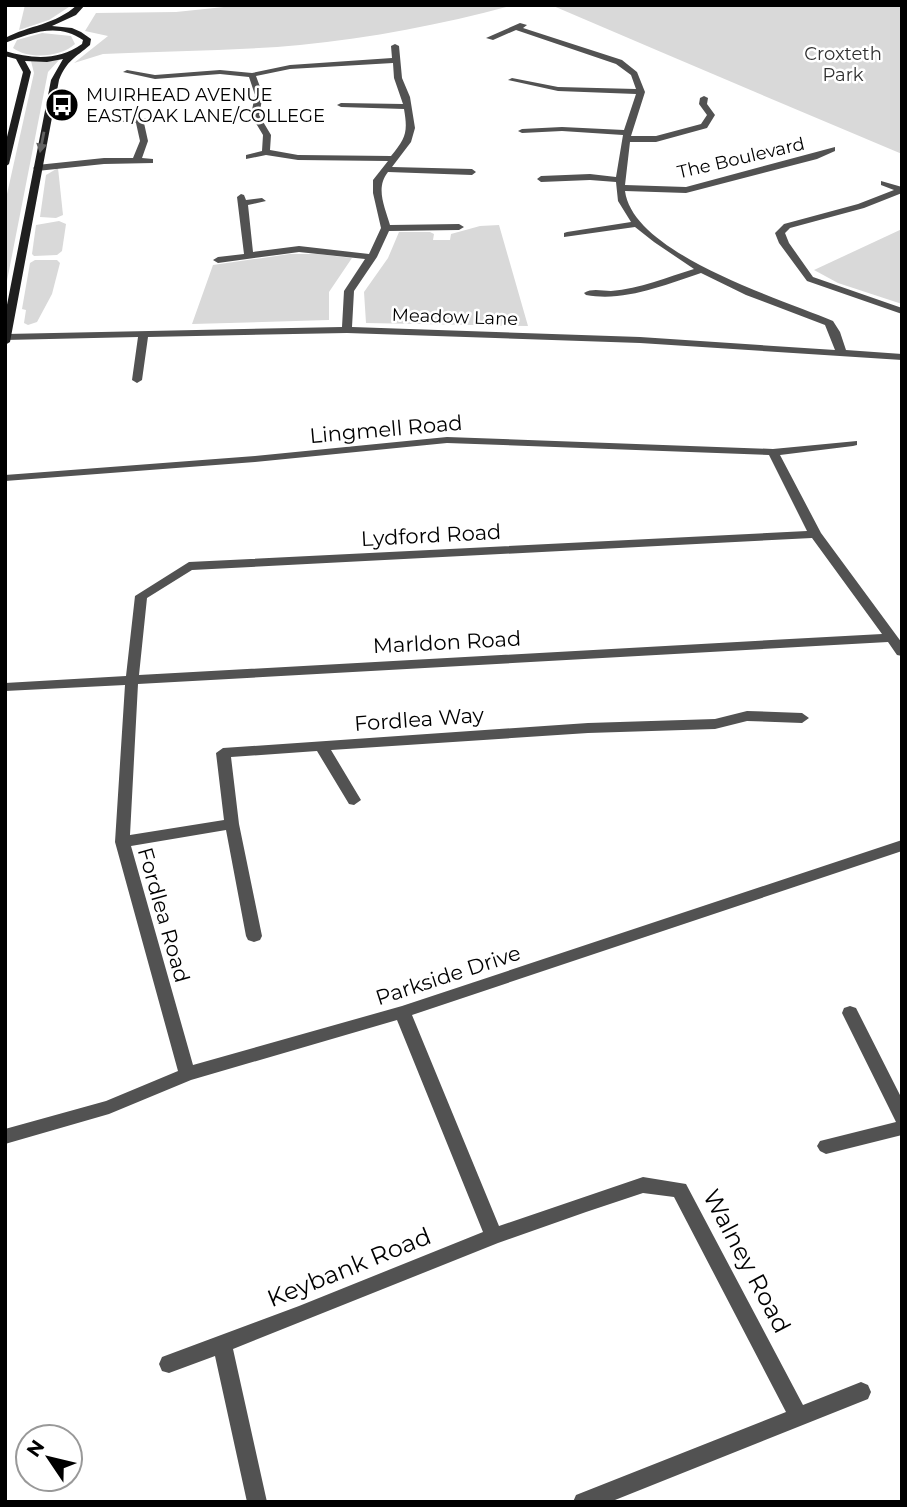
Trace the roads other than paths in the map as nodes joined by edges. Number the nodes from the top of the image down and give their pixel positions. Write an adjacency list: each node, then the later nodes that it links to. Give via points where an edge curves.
1 (82, 5): 2 (street)
2 (73, 13): 5 (street); 6 (street)
3 (531, 22): 4 (street)
4 (517, 28): 7 (street); 19 (street, via 619,62 634,74)
5 (39, 30): 6 (street); 8 (street)
6 (72, 31): 11 (street, via 87,39 86,46)
7 (490, 38)
8 (5, 39)
9 (395, 46): 13 (street)
10 (5, 53): 12 (street)
11 (70, 55): 12 (street, via 46,60); 35 (street, one-way to 35, via 55,80)
12 (19, 58): 34 (street, via 27,72)
13 (398, 60): 16 (street, via 290,67); 22 (street)
14 (127, 72): 15 (street)
15 (139, 75): 16 (street); 18 (street)
16 (252, 75): 29 (street, via 259,95 255,115 267,135)
17 (512, 80): 19 (street, via 558,89)
18 (127, 83)
19 (641, 92): 27 (street)
20 (704, 98): 27 (street, via 711,115 704,126 656,139)
21 (341, 105): 22 (street, via 352,110)
22 (407, 107): 31 (street, via 410,136)
23 (139, 120): 24 (street); 25 (street); 32 (street, via 144,141)
24 (154, 120)
25 (126, 121)
26 (522, 131): 27 (street, via 562,129)
27 (626, 136): 40 (street)
28 (814, 147): 40 (street, The Boulevard, via 829,151 686,190)
29 (266, 152): 30 (street); 31 (street, via 305,158 362,155)
30 (249, 157)
31 (394, 159): 36 (street)
32 (136, 160): 33 (street); 35 (street)
33 (150, 161)
34 (5, 164)
35 (37, 168): 51 (street)
36 (385, 169): 37 (street); 43 (street, via 376,185)
37 (472, 172)
38 (541, 179): 40 (street, The Boulevard, via 590,177)
39 (884, 183): 52 (street, via 902,190 787,226 780,233 810,279)
40 (621, 184): 42 (street, via 622,204)
41 (262, 201): 46 (street, via 242,200 244,244)
42 (635, 224): 45 (street); 49 (street)
43 (386, 228): 44 (street, via 442,232); 47 (street)
44 (459, 228)
45 (567, 235)
46 (249, 254): 47 (street, via 316,249); 48 (street)
47 (372, 257): 53 (street, via 349,291)
48 (218, 260)
49 (703, 268): 50 (street, via 631,291); 56 (street, via 748,293 829,323)
50 (589, 293)
51 (10, 304): 55 (street)
52 (902, 311)
53 (347, 330): 54 (street, Meadow Lane); 56 (street, Meadow Lane, via 640,340)
54 (143, 336): 55 (street, Meadow Lane); 58 (street)
55 (6, 339)
56 (842, 354): 57 (street, Meadow Lane)
57 (902, 357)
58 (137, 380)
59 (853, 443): 60 (street, Lingmell Road)
60 (773, 452): 61 (street, Lingmell Road, via 447,440); 62 (street)
61 (5, 478)
62 (816, 534): 63 (street); 65 (street, Lydford Road, via 189,566 141,596)
63 (892, 639): 64 (street); 65 (street, Marldon Road)
64 (902, 652)
65 (132, 681): 66 (street, Marldon Road); 71 (street, Fordlea Road)
66 (5, 687)
67 (802, 718): 68 (street, Fordlea Way, via 747,716 715,724)
68 (321, 746): 69 (street); 70 (street, Fordlea Way, via 223,753)
69 (354, 800)
70 (232, 824): 71 (street); 73 (street, Fordlea Way)
71 (122, 842): 76 (street, Fordlea Road)
72 (902, 845): 74 (street, Parkside Drive)
73 (254, 936)
74 (402, 1012): 76 (street, Parkside Drive); 81 (street)
75 (850, 1013): 77 (street)
76 (187, 1074): 79 (street, Parkside Drive, via 109,1107)
77 (902, 1117)
78 (902, 1128): 80 (street)
79 (5, 1137)
80 (826, 1146)
81 (494, 1236): 82 (street, Keybank Road); 85 (street, Walney Road, via 643,1185 680,1190)
82 (223, 1346): 83 (street, Keybank Road); 86 (street)
83 (169, 1364)
84 (861, 1392): 85 (street)
85 (799, 1417): 87 (street)
86 (257, 1502)
87 (583, 1502)

